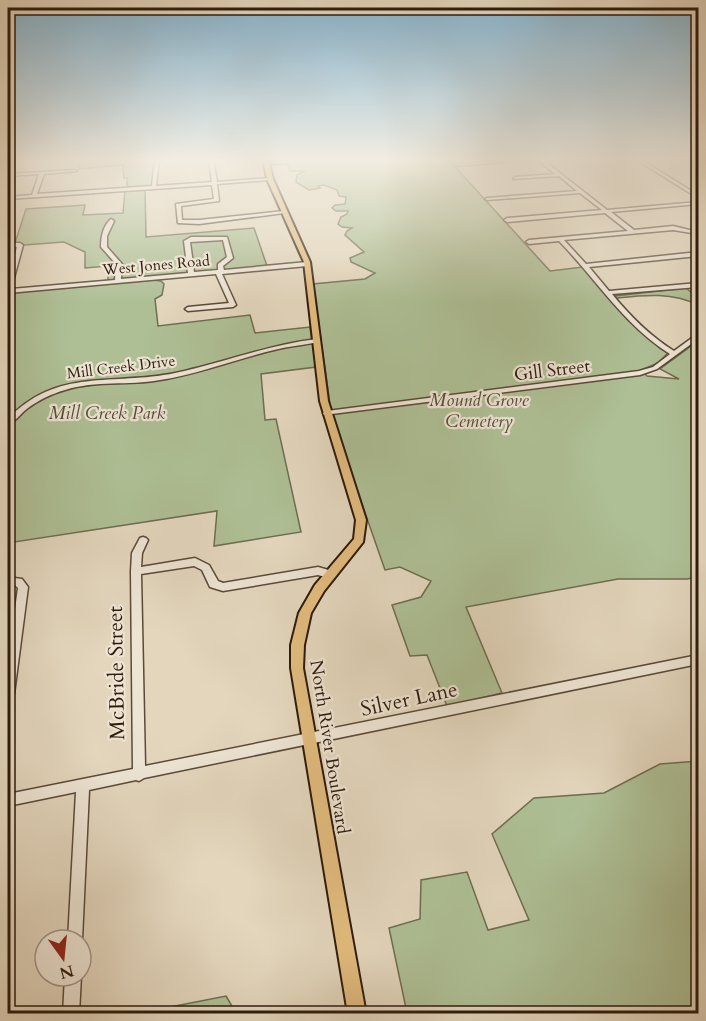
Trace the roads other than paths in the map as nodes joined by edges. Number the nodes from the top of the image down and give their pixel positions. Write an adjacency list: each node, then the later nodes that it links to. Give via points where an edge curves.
1 (177, 207): 6 (street, via 179,220 183,222)
2 (282, 207): 6 (main road, North River Boulevard)
3 (600, 207): 5 (street)
4 (656, 207): 5 (street)
5 (605, 211): 7 (street); 9 (street)
6 (284, 212): 15 (main road, North River Boulevard)
7 (507, 220)
8 (111, 221): 19 (street, via 104,247 119,264)
9 (633, 232): 10 (street, via 681,229); 11 (street)
10 (699, 233)
11 (560, 239): 12 (street); 16 (street)
12 (530, 242)
13 (8, 245): 21 (street, via 20,245)
14 (699, 254): 16 (street)
15 (307, 264): 17 (street, West Jones Road); 25 (main road, North River Boulevard)
16 (585, 266): 22 (street)
17 (219, 272): 18 (street, West Jones Road); 18 (street, via 220,265 230,258 225,238 220,236 188,239); 23 (street, via 233,304)
18 (191, 274): 19 (street, West Jones Road)
19 (118, 281): 21 (street, West Jones Road)
20 (699, 285): 22 (street)
21 (8, 290)
22 (608, 293): 26 (street, via 641,328)
23 (188, 309)
24 (699, 336): 26 (street, Gill Street)
25 (317, 341): 27 (main road, North River Boulevard); 28 (street, Mill Creek Drive, via 280,345 157,379 72,385 28,403)
26 (675, 354): 27 (street, Gill Street, via 655,368 630,375)
27 (327, 413): 31 (main road, North River Boulevard, via 361,530 354,547)
28 (8, 423)
29 (143, 540): 30 (street, McBride Street, via 136,552)
30 (136, 571): 31 (street, via 195,562 206,568 214,584 223,587 318,571); 36 (street, McBride Street)
31 (329, 574): 35 (main road, North River Boulevard, via 312,596 299,631 297,668)
32 (8, 581): 34 (street, via 23,587)
33 (699, 660): 35 (street, Silver Lane)
34 (8, 694)
35 (310, 740): 36 (street, Silver Lane); 42 (main road, North River Boulevard)
36 (139, 775): 37 (street, Silver Lane)
37 (83, 786): 38 (street, Silver Lane); 39 (street)
38 (8, 800)
39 (76, 928)
40 (72, 988): 41 (street)
41 (71, 1014)
42 (357, 1014)

